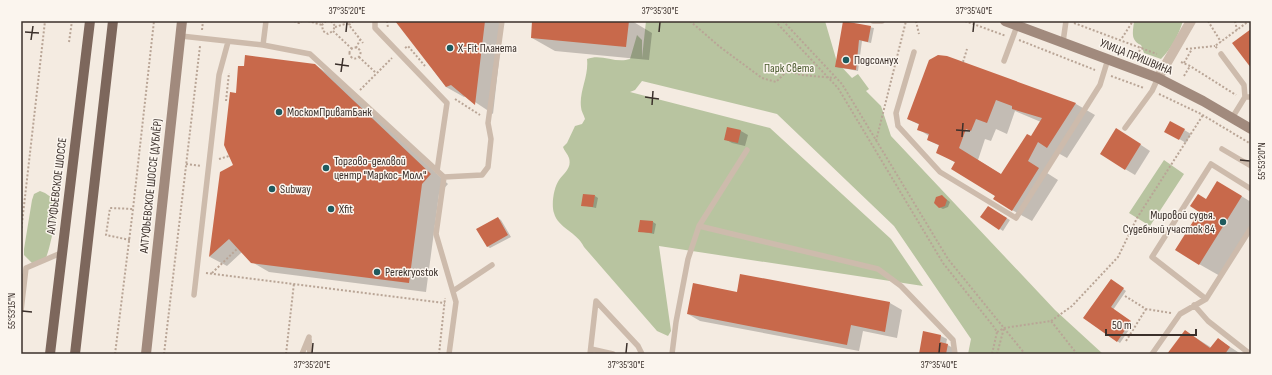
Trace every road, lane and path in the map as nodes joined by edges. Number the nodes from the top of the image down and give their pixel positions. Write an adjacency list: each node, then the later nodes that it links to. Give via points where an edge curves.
1 (45, 21): 100 (path)
2 (72, 21): 46 (path)
3 (90, 21): 103 (main road, АЛТУФЬЕВСКОЕ ШОССЕ)
4 (113, 21): 125 (main road)
5 (154, 21): 97 (path)
6 (182, 21): 42 (main road, АЛТУФЬЕВСКОЕ ШОССЕ (ДУБЛЁР))
7 (203, 21): 43 (path)
8 (266, 21): 51 (lane)
9 (294, 21): 10 (path)
10 (302, 21)
11 (308, 21): 35 (path)
12 (326, 21): 35 (path)
13 (331, 21): 37 (path)
14 (353, 21): 36 (path)
15 (375, 21): 94 (lane, via 375,28 447,103)
16 (387, 21): 38 (path)
17 (502, 21): 95 (lane, via 488,123 492,139 488,167 482,174)
18 (690, 21): 73 (path, via 762,78 776,82)
19 (775, 21): 76 (path)
20 (782, 21): 77 (path)
21 (873, 21): 22 (lane)
22 (882, 21)
23 (906, 21): 88 (path)
24 (916, 21): 41 (path)
25 (1005, 21): 34 (main road, УЛИЦА ПРИШВИНА)
26 (1066, 21): 48 (lane)
27 (1069, 21): 45 (path)
28 (1133, 21): 45 (path)
29 (1191, 21): 57 (street)
30 (1208, 21): 49 (path)
31 (1235, 21): 39 (path)
32 (1249, 21): 39 (path)
33 (344, 22): 36 (path); 37 (path)
34 (1016, 24): 48 (main road, УЛИЦА ПРИШВИНА); 66 (lane)
35 (322, 25): 40 (path, via 325,33)
36 (349, 25): 44 (path)
37 (335, 27): 40 (path)
38 (388, 28)
39 (1237, 30): 49 (path)
40 (333, 32): 55 (path)
41 (919, 34)
42 (181, 36): 43 (lane); 127 (main road, АЛТУФЬЕВСКОЕ ШОССЕ (ДУБЛЁР))
43 (201, 39): 47 (lane); 128 (path)
44 (360, 39): 50 (path); 53 (path)
45 (1121, 39): 54 (path)
46 (69, 42)
47 (228, 42): 51 (lane); 110 (lane, via 219,75)
48 (1063, 42): 64 (main road, УЛИЦА ПРИШВИНА)
49 (1221, 42): 52 (path)
50 (363, 43)
51 (263, 45): 79 (lane, via 310,54)
52 (1215, 46): 58 (path); 61 (path)
53 (356, 48): 55 (path); 63 (path, via 360,51)
54 (1141, 48): 60 (path); 65 (path)
55 (352, 49): 63 (path, via 352,57)
56 (967, 49): 67 (path)
57 (1176, 49): 58 (path); 78 (street)
58 (1192, 49): 69 (path)
59 (914, 52): 64 (lane, via 896,113 898,126 940,172 1016,218 1100,85)
60 (1157, 54)
61 (1221, 54): 82 (lane, via 1244,85)
62 (394, 56): 74 (path)
63 (359, 57): 74 (path)
64 (1108, 59): 78 (main road, УЛИЦА ПРИШВИНА)
65 (1136, 59)
66 (1004, 61)
67 (963, 62)
68 (1181, 62): 69 (path)
69 (1184, 64): 70 (path)
70 (1190, 66): 75 (path); 82 (path)
71 (780, 68): 73 (path)
72 (427, 70): 72 (path, via 408,46 406,48)
73 (787, 71): 76 (path)
74 (376, 73): 79 (path)
75 (1184, 76)
76 (827, 77): 77 (path); 121 (path, via 838,88 943,263)
77 (836, 78): 88 (path)
78 (1158, 78): 85 (main road, УЛИЦА ПРИШВИНА); 86 (lane, via 1152,91)
79 (355, 95): 94 (lane)
80 (449, 95): 84 (path)
81 (1251, 97): 82 (lane)
82 (1244, 98): 85 (lane)
83 (1203, 115): 119 (path, via 1137,218 1118,257 1072,306)
84 (484, 118)
85 (1232, 118): 87 (main road, УЛИЦА ПРИШВИНА)
86 (1125, 128)
87 (1251, 129)
88 (876, 141): 120 (path, via 948,259)
89 (1222, 149): 93 (lane)
90 (748, 150): 98 (lane)
91 (228, 156): 92 (path)
92 (219, 158)
93 (1251, 166)
94 (437, 171): 95 (lane)
95 (444, 177): 109 (lane, via 436,234)
96 (1251, 189): 113 (lane, via 1211,164 1152,257)
97 (133, 209): 101 (path); 101 (path, via 110,208 106,234)
98 (699, 226): 136 (lane, via 688,259); 137 (lane, via 878,269 901,286 953,340)
99 (1251, 228): 113 (lane)
100 (21, 232)
101 (130, 240): 126 (path)
102 (237, 249): 107 (path)
103 (62, 253): 105 (lane); 124 (main road, АЛТУФЬЕВСКОЕ ШОССЕ)
104 (492, 265): 109 (lane)
105 (23, 268): 117 (lane)
106 (204, 273): 107 (path)
107 (212, 273): 108 (path)
108 (294, 283): 114 (path); 129 (path)
109 (453, 291): 133 (lane, via 456,302)
110 (194, 295)
111 (1125, 296): 116 (path)
112 (445, 297): 114 (path)
113 (1206, 299): 115 (lane)
114 (444, 303): 132 (path)
115 (1194, 305): 118 (lane); 143 (lane, via 1208,321)
116 (1146, 309): 118 (path); 122 (path)
117 (21, 311)
118 (1180, 314): 142 (lane)
119 (1051, 321): 120 (path); 141 (path)
120 (1004, 328): 121 (path); 139 (path); 140 (path)
121 (997, 332): 138 (path)
122 (1126, 341)
123 (590, 352): 134 (lane); 135 (lane, via 596,301 638,346)
124 (50, 354)
125 (75, 354)
126 (115, 354)
127 (146, 354)
128 (164, 354)
129 (286, 354)
130 (302, 354): 131 (lane, via 309,337)
131 (310, 354)
132 (439, 354)
133 (449, 354)
134 (613, 354)
135 (642, 354)
136 (672, 354)
137 (955, 354)
138 (992, 354)
139 (998, 354)
140 (1025, 354)
141 (1077, 354)
142 (1152, 354)
143 (1250, 354)

